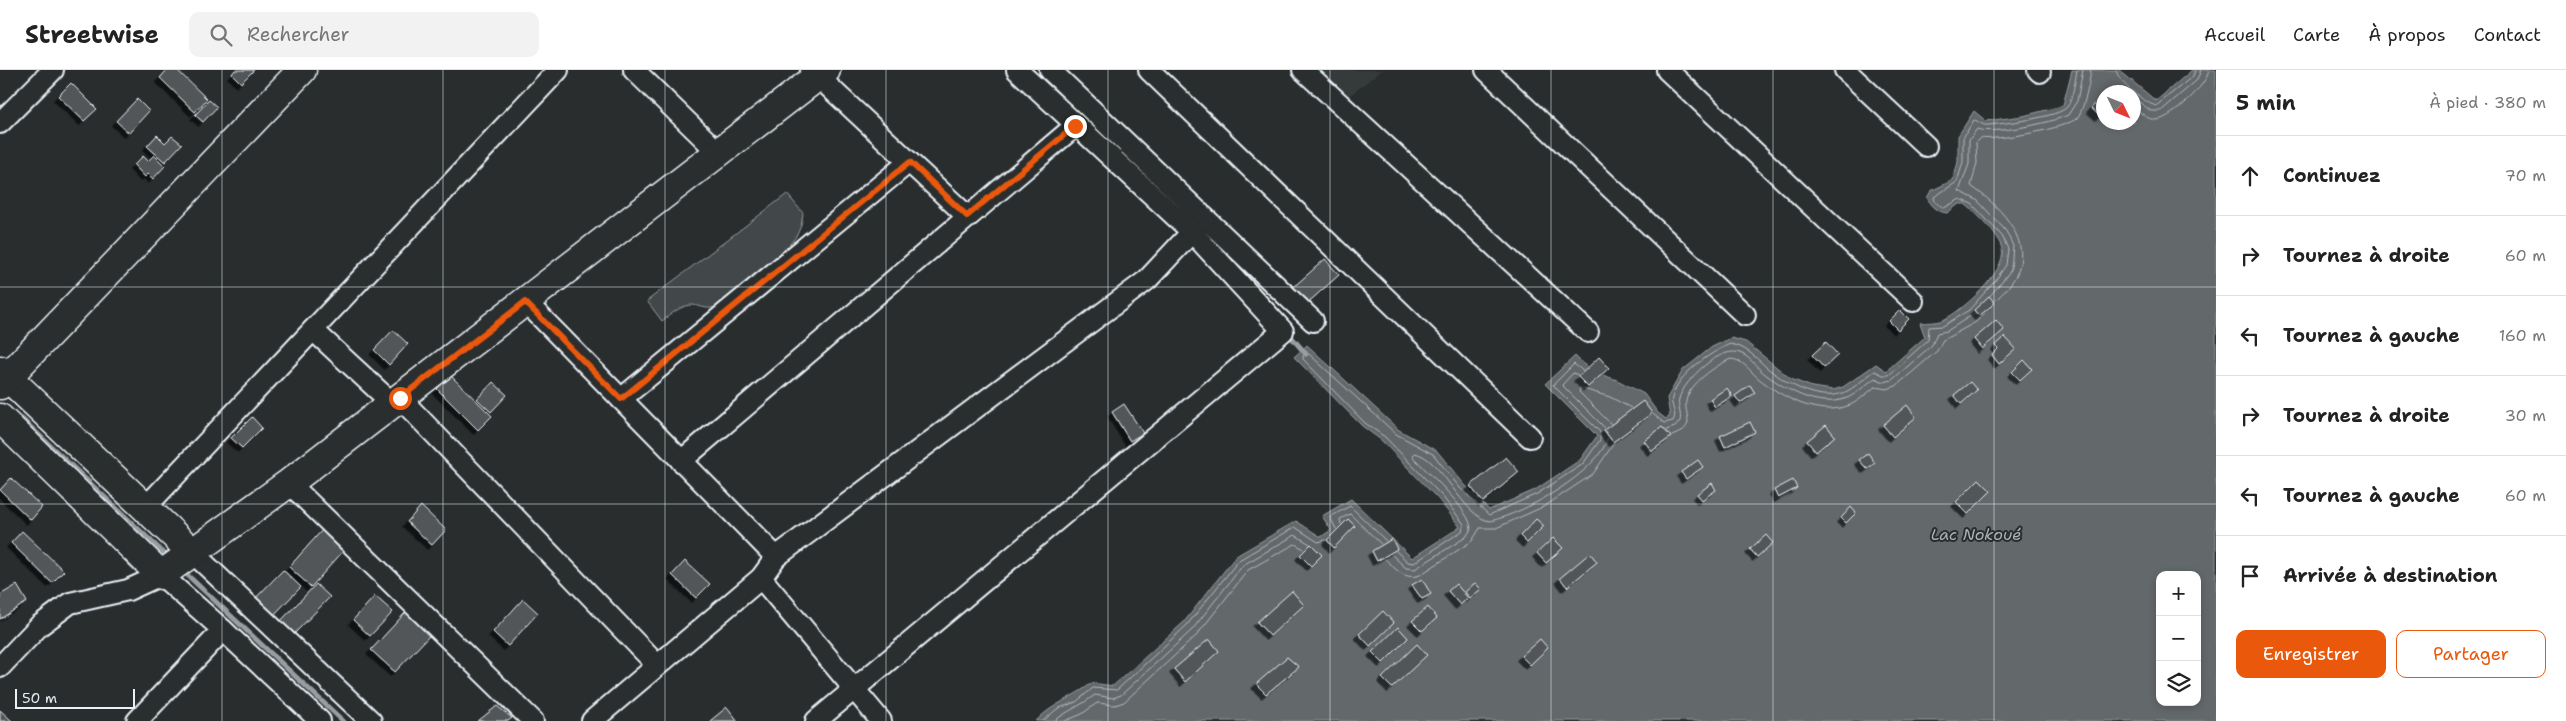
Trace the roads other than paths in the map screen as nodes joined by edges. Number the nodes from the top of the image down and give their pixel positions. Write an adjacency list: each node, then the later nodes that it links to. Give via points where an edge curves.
1 (53, 70): 13 (street)
2 (558, 70): 24 (street)
3 (634, 70): 16 (street)
4 (1016, 70): 14 (street)
5 (1050, 70): 19 (street)
6 (1149, 70): 30 (street)
7 (1303, 70): 25 (street)
8 (1486, 70): 22 (street)
9 (1668, 70): 20 (street)
10 (1846, 70): 15 (street)
11 (300, 71): 26 (street)
12 (819, 72): 16 (street); 17 (street)
13 (0, 123)
14 (1075, 126): 18 (street); 19 (street)
15 (1926, 146)
16 (719, 153): 21 (street)
17 (910, 162): 18 (street); 27 (street)
18 (967, 216): 31 (street)
19 (1199, 225): 23 (street); 35 (street, via 1147,280); 41 (street, via 1284,332)
20 (1913, 301)
21 (525, 302): 27 (street); 28 (street)
22 (1745, 315)
23 (1314, 321)
24 (313, 330): 28 (street); 33 (street)
25 (1588, 332)
26 (2, 377): 33 (street)
27 (621, 399): 31 (street)
28 (396, 401): 32 (street); 39 (street)
29 (0, 418): 36 (street)
30 (1530, 437)
31 (680, 461): 35 (street)
32 (289, 483): 34 (street); 45 (street)
33 (144, 509): 34 (street)
34 (192, 552): 36 (street); 44 (street)
35 (776, 557): 37 (street)
36 (161, 575): 38 (street); 40 (street, via 128,590 70,603 38,626)
37 (761, 578): 39 (street); 41 (street)
38 (223, 630): 42 (street); 43 (street)
39 (657, 665): 46 (street)
40 (0, 667)
41 (854, 689): 47 (street); 48 (street)
42 (137, 721)
43 (320, 721)
44 (371, 721)
45 (533, 721)
46 (592, 721)
47 (816, 721)
48 (880, 721)

